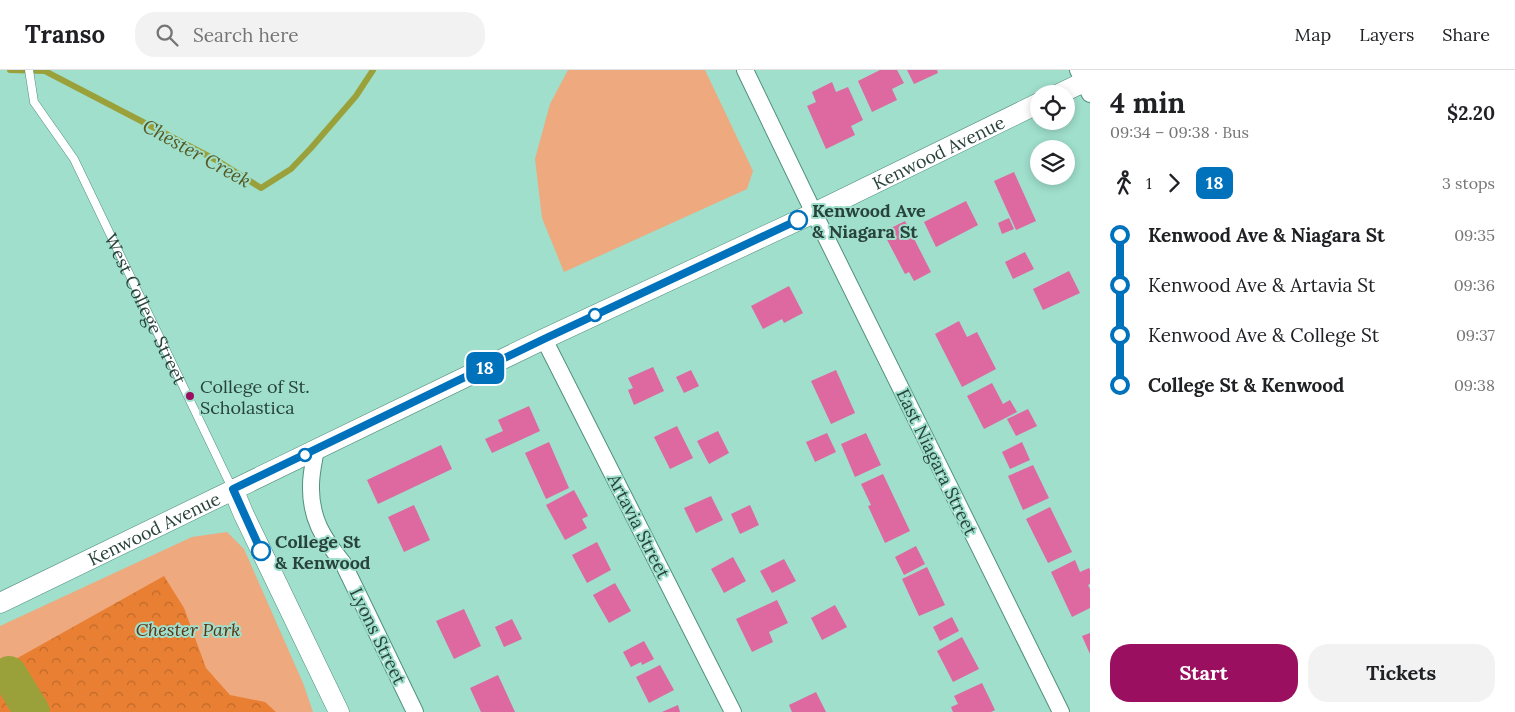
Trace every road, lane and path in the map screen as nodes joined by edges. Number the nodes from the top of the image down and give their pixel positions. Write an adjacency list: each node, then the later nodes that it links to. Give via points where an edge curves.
1 (30, 70): 7 (lane, West College Street, via 34,102 74,159)
2 (745, 70): 4 (street, East Niagara Street)
3 (1030, 107): 4 (street, Kenwood Avenue)
4 (814, 213): 5 (street, Kenwood Avenue); 12 (street, East Niagara Street)
5 (544, 339): 6 (street, Kenwood Avenue); 11 (street, Artavia Street)
6 (316, 449): 7 (street, Kenwood Avenue); 10 (street, Lyons Street, via 311,485 314,518 326,542 343,564)
7 (233, 489): 8 (street, Kenwood Avenue); 9 (street, West College Street)
8 (0, 603)
9 (339, 712)
10 (415, 712)
11 (734, 712)
12 (1061, 712)

